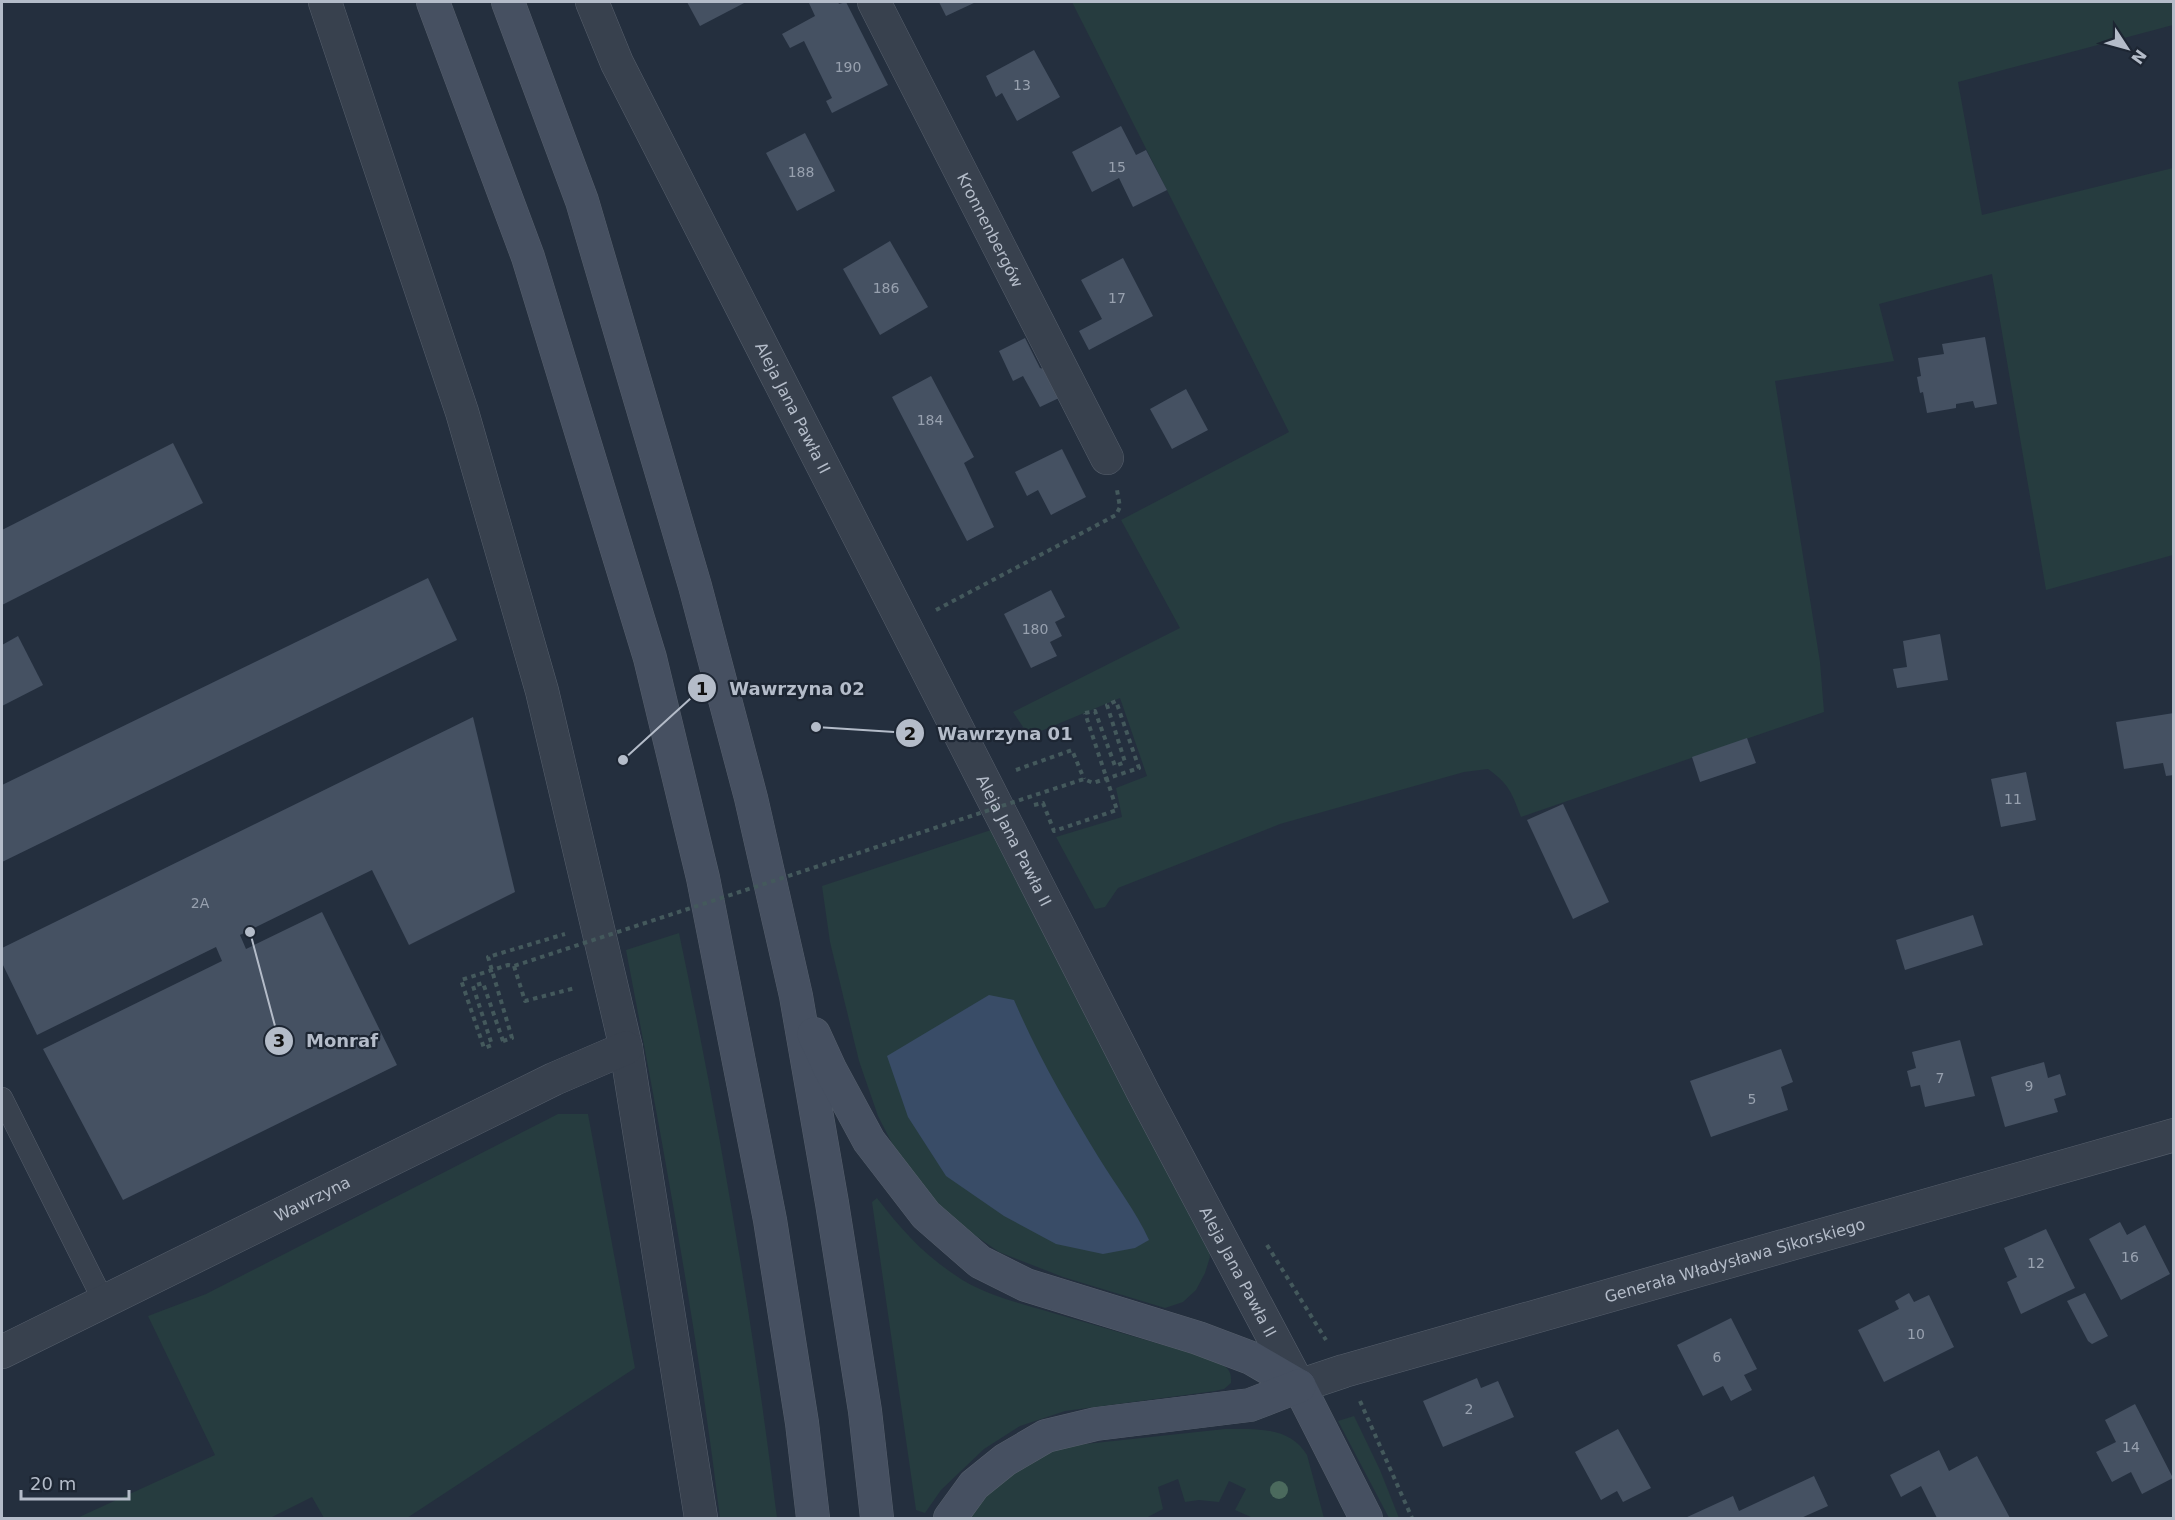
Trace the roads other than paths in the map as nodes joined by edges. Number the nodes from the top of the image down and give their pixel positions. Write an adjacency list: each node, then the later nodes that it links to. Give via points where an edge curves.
1 (324, 2): 8 (street, via 462,412 542,691)
2 (433, 2): 15 (main road, via 528,257 650,658 703,878 770,1220)
3 (508, 2): 7 (main road, via 582,201 692,574 751,798)
4 (592, 2): 13 (street, Aleja Jana Pawła II, via 617,63 1144,1094)
5 (874, 2): 6 (street, Kronnenbergów)
6 (1107, 458)
7 (796, 996): 13 (main road, via 869,1141 926,1215 980,1263 1026,1285 1251,1358); 16 (main road, via 865,1411)
8 (626, 1047): 11 (street, Wawrzyna); 14 (street)
9 (2, 1098): 11 (lane)
10 (2174, 1135): 13 (street, Generała Władysława Sikorskiego)
11 (104, 1302): 12 (street, Wawrzyna)
12 (2, 1352)
13 (1299, 1386): 17 (main road, via 1250,1405 1096,1424 1046,1436 1005,1460 974,1485); 18 (main road, Aleja Jana Pawła II)
14 (701, 1518)
15 (813, 1518)
16 (877, 1518)
17 (950, 1518)
18 (1366, 1518)

